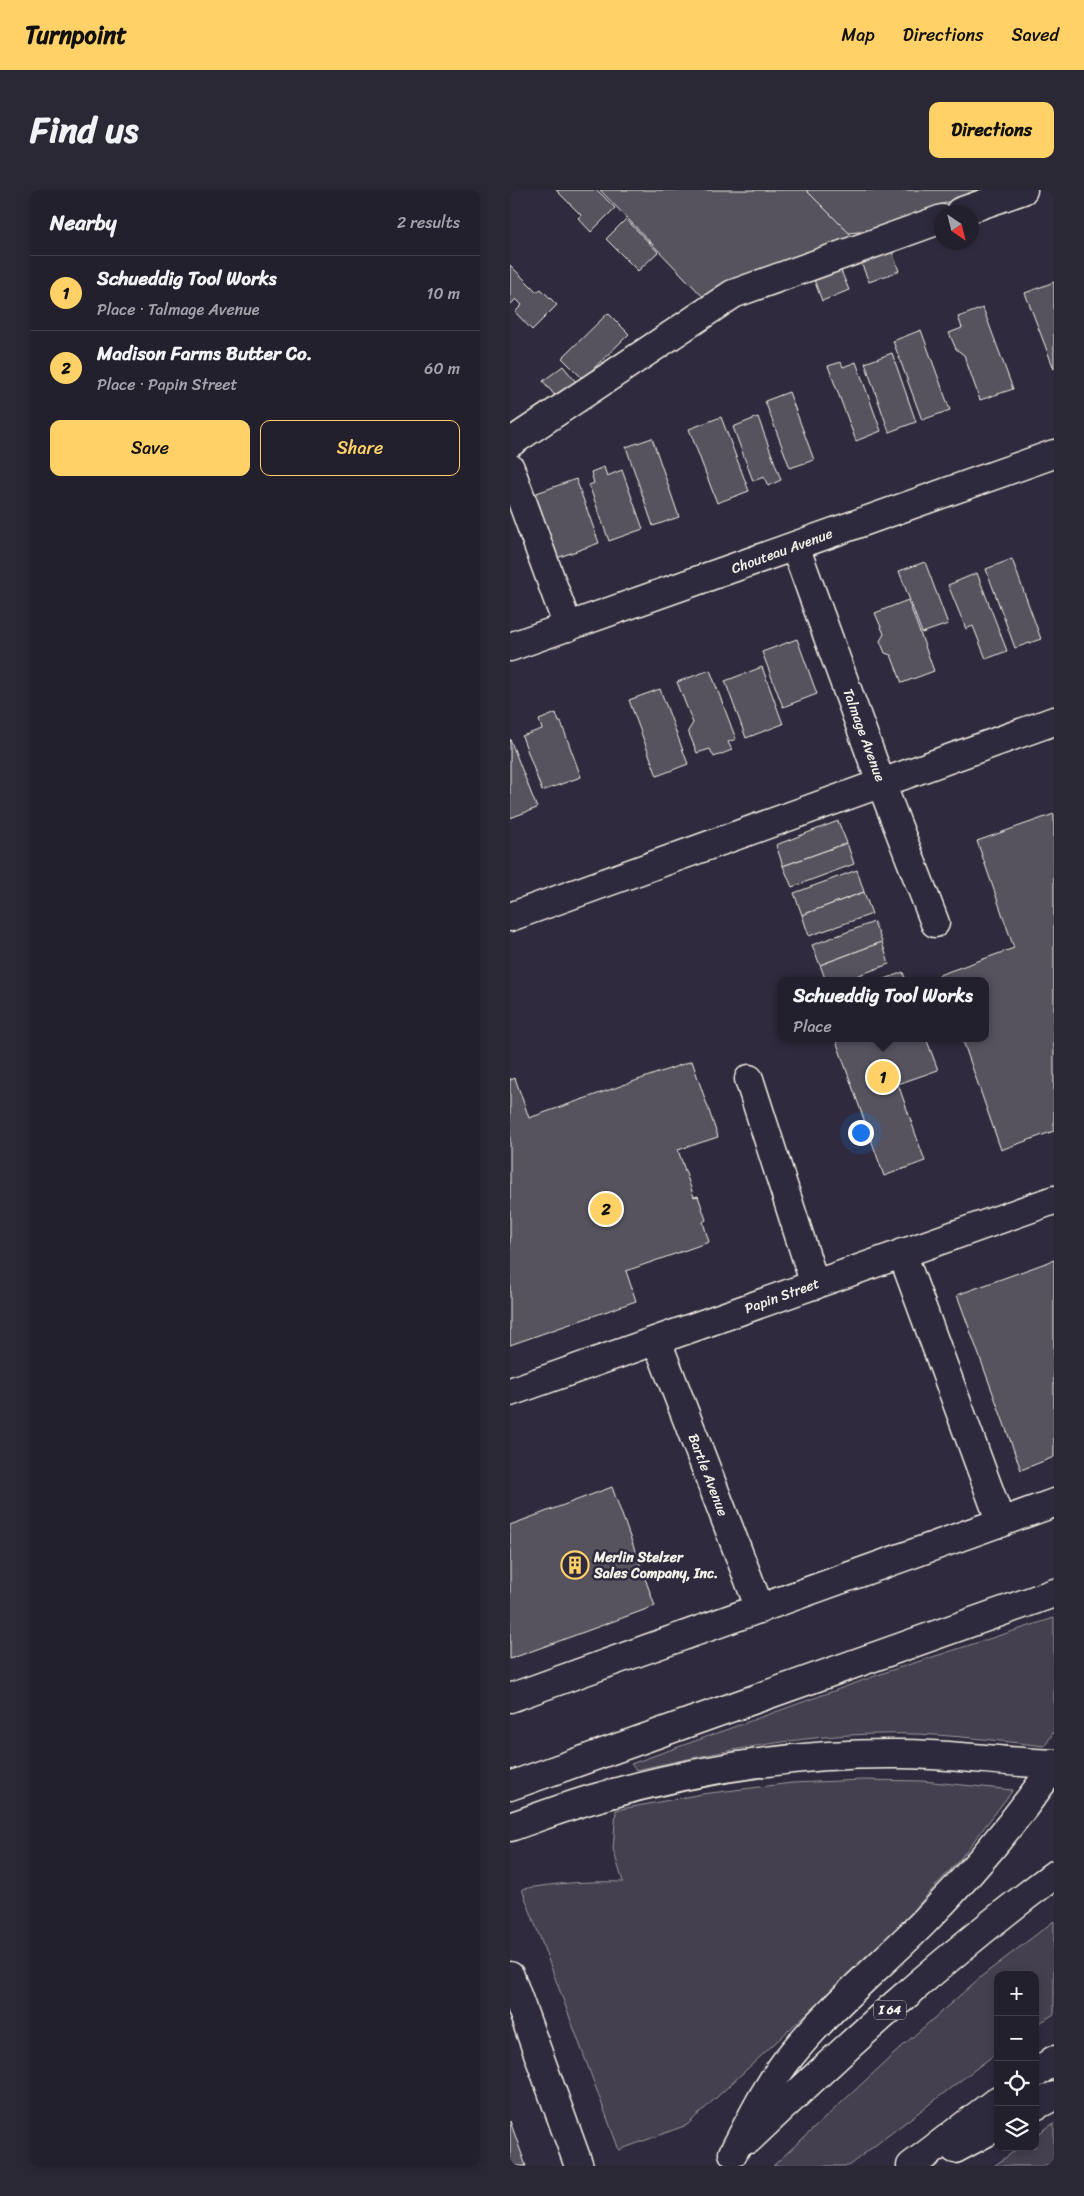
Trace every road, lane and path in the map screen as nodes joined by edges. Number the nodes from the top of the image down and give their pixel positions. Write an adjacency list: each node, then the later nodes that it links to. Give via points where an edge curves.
1 (1023, 190): 2 (main road)
2 (979, 205)
3 (934, 222): 4 (main road, via 733,294)
4 (510, 443)
5 (1054, 454): 7 (main road, Chouteau Avenue)
6 (510, 468): 8 (main road)
7 (795, 546): 8 (main road, Chouteau Avenue); 11 (main road, Talmage Avenue)
8 (568, 627): 9 (main road, Chouteau Avenue)
9 (510, 647)
10 (1054, 721): 11 (main road)
11 (881, 783): 12 (main road); 13 (main road, Talmage Avenue)
12 (510, 917)
13 (935, 923)
14 (748, 1079): 17 (main road)
15 (1054, 1200): 16 (main road, Papin Street)
16 (902, 1253): 17 (main road, Papin Street); 21 (main road)
17 (815, 1284): 18 (main road, Papin Street)
18 (657, 1341): 19 (main road, Papin Street); 23 (main road, Bartle Avenue)
19 (510, 1392)
20 (1054, 1503): 21 (main road)
21 (1001, 1523): 23 (main road)
22 (1054, 1593): 26 (main road)
23 (760, 1608): 24 (main road)
24 (510, 1698)
25 (1054, 1765): 27 (main road, via 891,1754 762,1763 694,1774 604,1796); 36 (main road, via 965,1877 790,2056)
26 (510, 1786)
27 (510, 1827)
28 (1054, 1875): 36 (main road, I 64, via 857,2038)
29 (510, 1976): 37 (main road)
30 (1054, 2060): 31 (main road)
31 (1039, 2071)
32 (1054, 2096): 34 (main road)
33 (994, 2103): 38 (main road)
34 (1039, 2104)
35 (994, 2128): 39 (main road)
36 (727, 2160)
37 (579, 2166)
38 (911, 2166)
39 (922, 2166)

